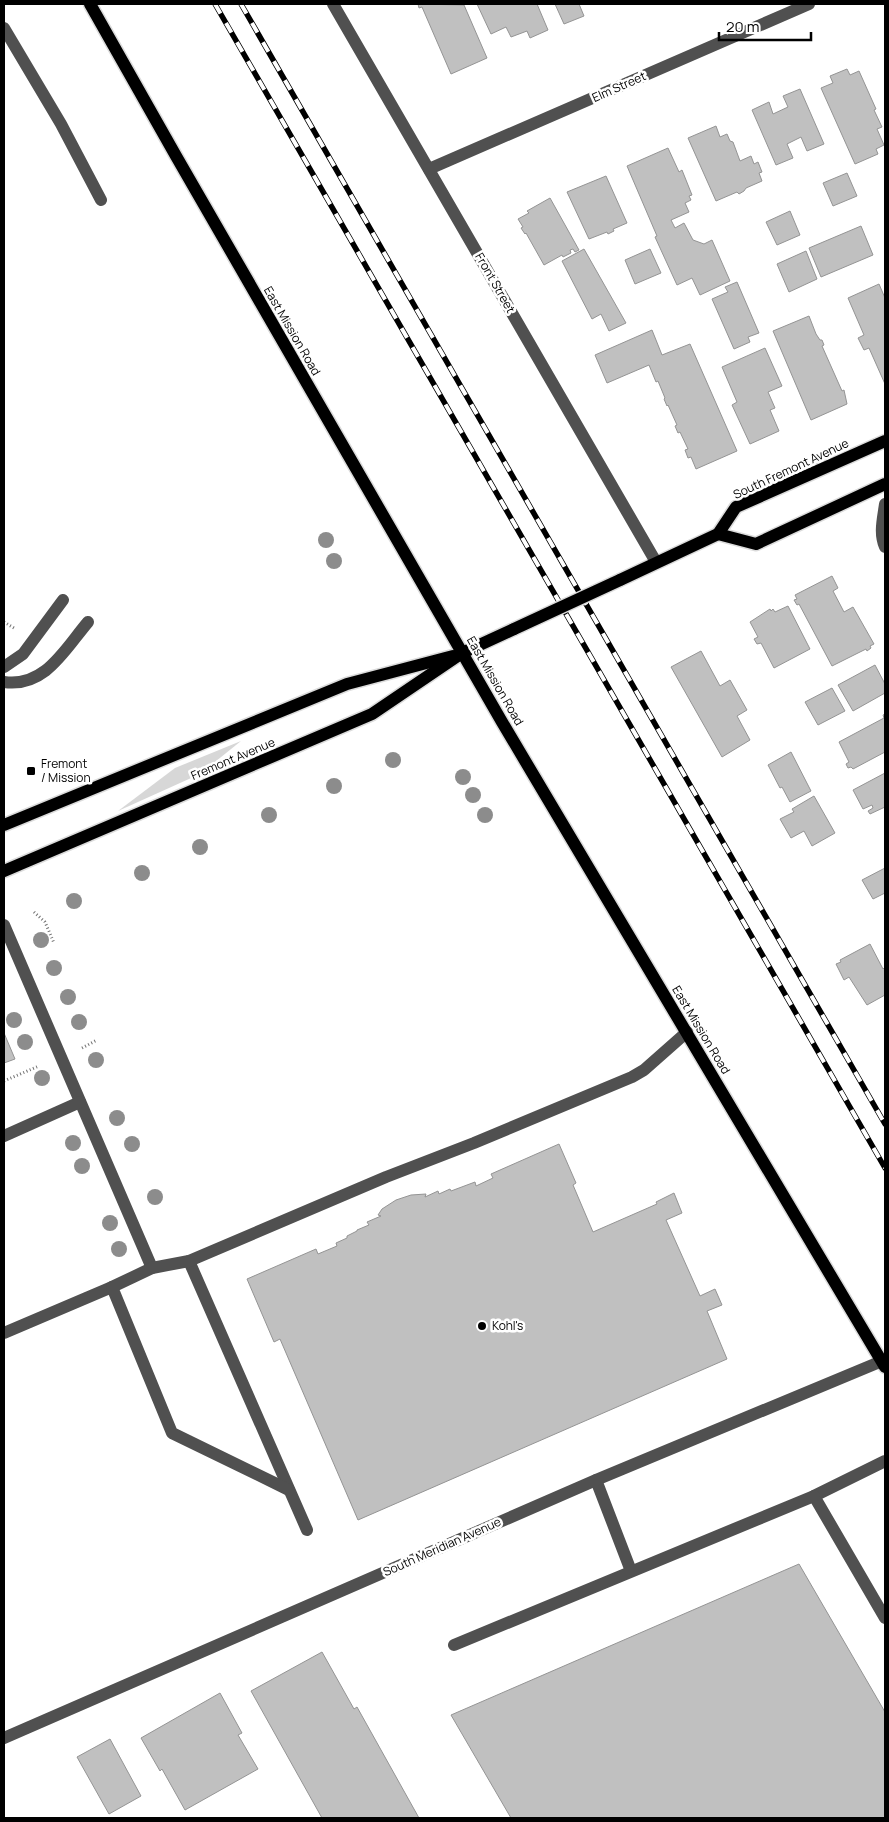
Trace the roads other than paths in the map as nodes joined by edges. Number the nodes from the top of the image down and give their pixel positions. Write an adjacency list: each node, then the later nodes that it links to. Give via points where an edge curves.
1 (90, 4): 15 (main road, East Mission Road)
2 (333, 4): 5 (street, Front Street)
3 (809, 4): 5 (street, Elm Street)
4 (4, 28): 6 (street)
5 (429, 169): 12 (street, Front Street)
6 (101, 200)
7 (885, 441): 10 (main road, South Fremont Avenue, via 736,507)
8 (885, 484): 10 (main road, via 756,544)
9 (885, 504): 11 (street, via 882,540)
10 (718, 534): 12 (main road)
11 (885, 547)
12 (656, 562): 15 (main road, Fremont Avenue, bridge)
13 (63, 600): 16 (street, via 23,654)
14 (88, 622): 17 (street, via 47,671 21,682)
15 (462, 653): 18 (main road, Fremont Avenue, via 347,684); 19 (main road, Fremont Avenue, via 372,714); 21 (main road, East Mission Road)
16 (4, 668)
17 (4, 682)
18 (4, 825)
19 (4, 871)
20 (4, 925): 22 (street)
21 (687, 1032): 24 (street, via 644,1070 632,1076); 28 (main road, East Mission Road)
22 (80, 1102): 23 (street); 25 (street)
23 (4, 1136)
24 (189, 1261): 25 (street); 31 (street)
25 (152, 1268): 26 (street)
26 (112, 1287): 27 (street); 31 (street, via 172,1433)
27 (4, 1333)
28 (883, 1364): 30 (street, South Meridian Avenue)
29 (885, 1461): 32 (street)
30 (596, 1480): 34 (street); 37 (street, South Meridian Avenue)
31 (289, 1490): 33 (street)
32 (814, 1496): 34 (street); 35 (street)
33 (307, 1530)
34 (632, 1571): 36 (street)
35 (885, 1618)
36 (454, 1645)
37 (4, 1738)

